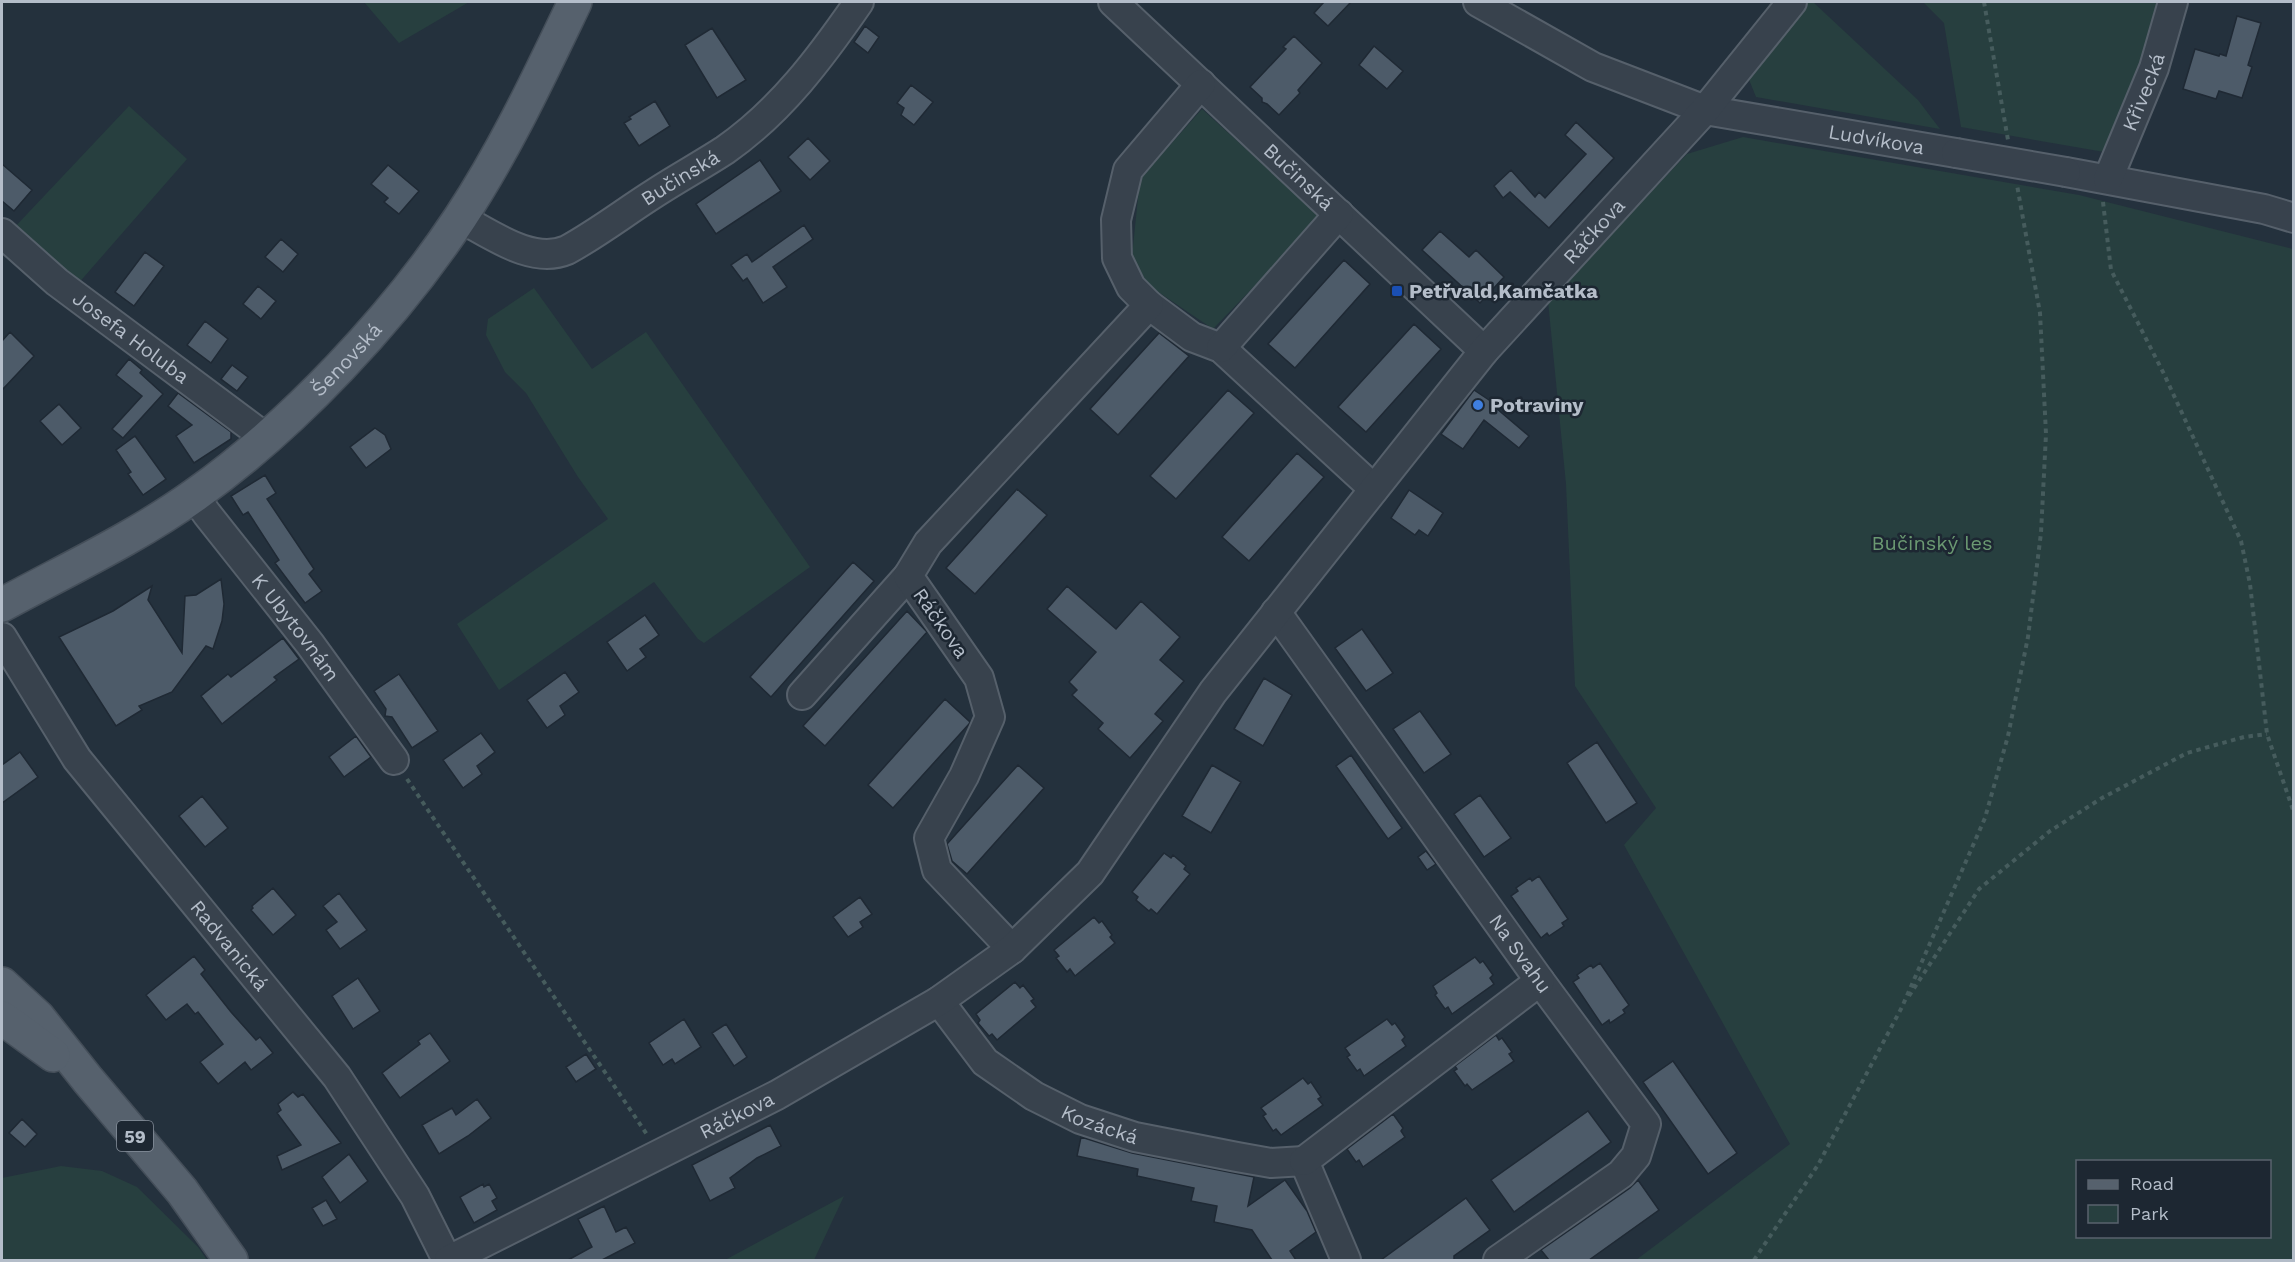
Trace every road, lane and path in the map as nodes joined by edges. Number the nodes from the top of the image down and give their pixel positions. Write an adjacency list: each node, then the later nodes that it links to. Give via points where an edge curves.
1 (575, 2): 14 (main road, Šenovská, via 507,137)
2 (859, 2): 14 (street, Bučinská, via 807,73 744,135 567,250 552,256 532,254)
3 (1113, 2): 8 (street, Bučinská)
4 (1478, 2): 9 (street, Ludvíkova, via 1593,67)
5 (1792, 2): 9 (street, Ráčkova)
6 (1984, 2): 10 (path)
7 (2172, 2): 12 (street, Křivecká, via 2154,68)
8 (1201, 84): 13 (street, Bučinská); 17 (street, via 1128,170 1116,220 1117,258 1131,287)
9 (1705, 110): 12 (street, Ludvíkova, bridge); 19 (street, Ráčkova)
10 (2010, 151)
11 (2014, 174): 35 (path, via 2040,313 2046,434 2041,533 2028,637 2008,736 1985,818)
12 (2108, 179): 15 (street, Ludvíkova); 28 (path, via 2102,205 2111,270 2241,541 2250,584)
13 (1339, 214): 18 (street); 19 (street, Bučinská)
14 (460, 218): 20 (main road, Šenovská, via 360,345)
15 (2294, 218)
16 (2, 233): 20 (street, Josefa Holuba, via 57,282)
17 (1149, 304): 18 (street, via 1192,337); 23 (street, Ráčkova, via 928,543)
18 (1221, 348): 21 (street)
19 (1484, 351): 21 (street, Ráčkova)
20 (266, 438): 22 (main road, Šenovská)
21 (1374, 489): 25 (street, Ráčkova)
22 (194, 496): 24 (main road, Šenovská); 29 (street, K Ubytovnám, via 310,644)
23 (908, 576): 27 (street); 31 (street, Ráčkova, via 979,678 990,717 964,776 929,838 938,870)
24 (2, 605)
25 (1276, 612): 31 (street, Ráčkova, via 1213,692 1090,873); 32 (street, Na Svahu)
26 (2, 637): 41 (street, Radvanická, via 77,759 337,1077 415,1196)
27 (802, 695)
28 (2266, 734): 30 (path); 35 (path, via 2187,753 2050,831 1979,889)
29 (394, 760): 38 (path)
30 (2294, 813)
31 (1012, 949): 34 (street, Ráčkova)
32 (1540, 981): 39 (street); 43 (street, Na Svahu, via 1646,1124 1636,1156 1621,1174)
33 (2, 984): 37 (main road, 59, via 38,1017)
34 (939, 1001): 38 (street, Ráčkova, via 777,1095); 39 (street, Kozácká, via 985,1062 1034,1096 1080,1119 1135,1137 1237,1157 1271,1163)
35 (1902, 1007): 44 (path, via 1818,1165)
36 (2, 1018): 37 (main road, 59)
37 (88, 1080): 40 (main road, 59, via 182,1191)
38 (660, 1154): 41 (street, Ráčkova)
39 (1304, 1161): 42 (street)
40 (222, 1248)
41 (448, 1260)
42 (1346, 1260)
43 (1498, 1260)
44 (1754, 1260)

